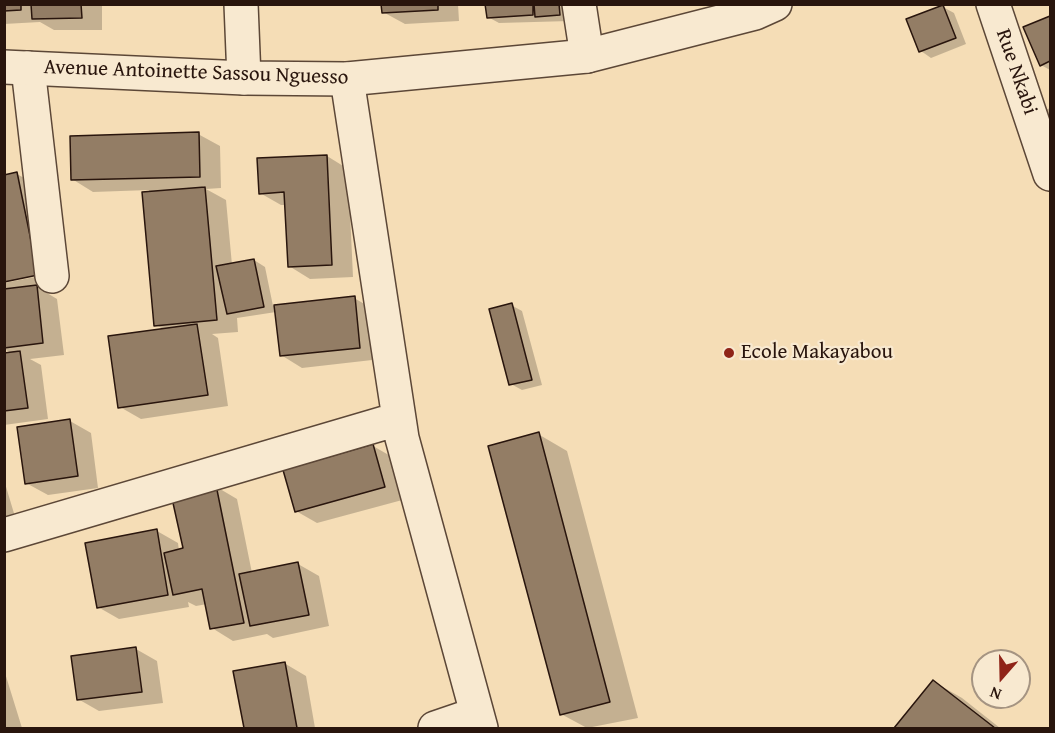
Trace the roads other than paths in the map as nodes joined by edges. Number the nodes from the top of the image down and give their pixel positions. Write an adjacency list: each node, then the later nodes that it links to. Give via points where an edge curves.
1 (241, 4): 7 (street)
2 (579, 4): 5 (street)
3 (775, 4): 5 (street, Avenue Antoinette Sassou Nguesso, via 754,13)
4 (993, 4): 9 (street, Rue Nkabi)
5 (587, 56): 8 (street, Avenue Antoinette Sassou Nguesso)
6 (16, 68): 7 (street, Avenue Antoinette Sassou Nguesso); 10 (street)
7 (244, 78): 8 (street, Avenue Antoinette Sassou Nguesso)
8 (347, 79): 11 (street)
9 (1050, 174)
10 (52, 276)
11 (398, 419): 12 (street); 13 (street)
12 (4, 535)
13 (479, 721): 14 (street)
14 (435, 729)

